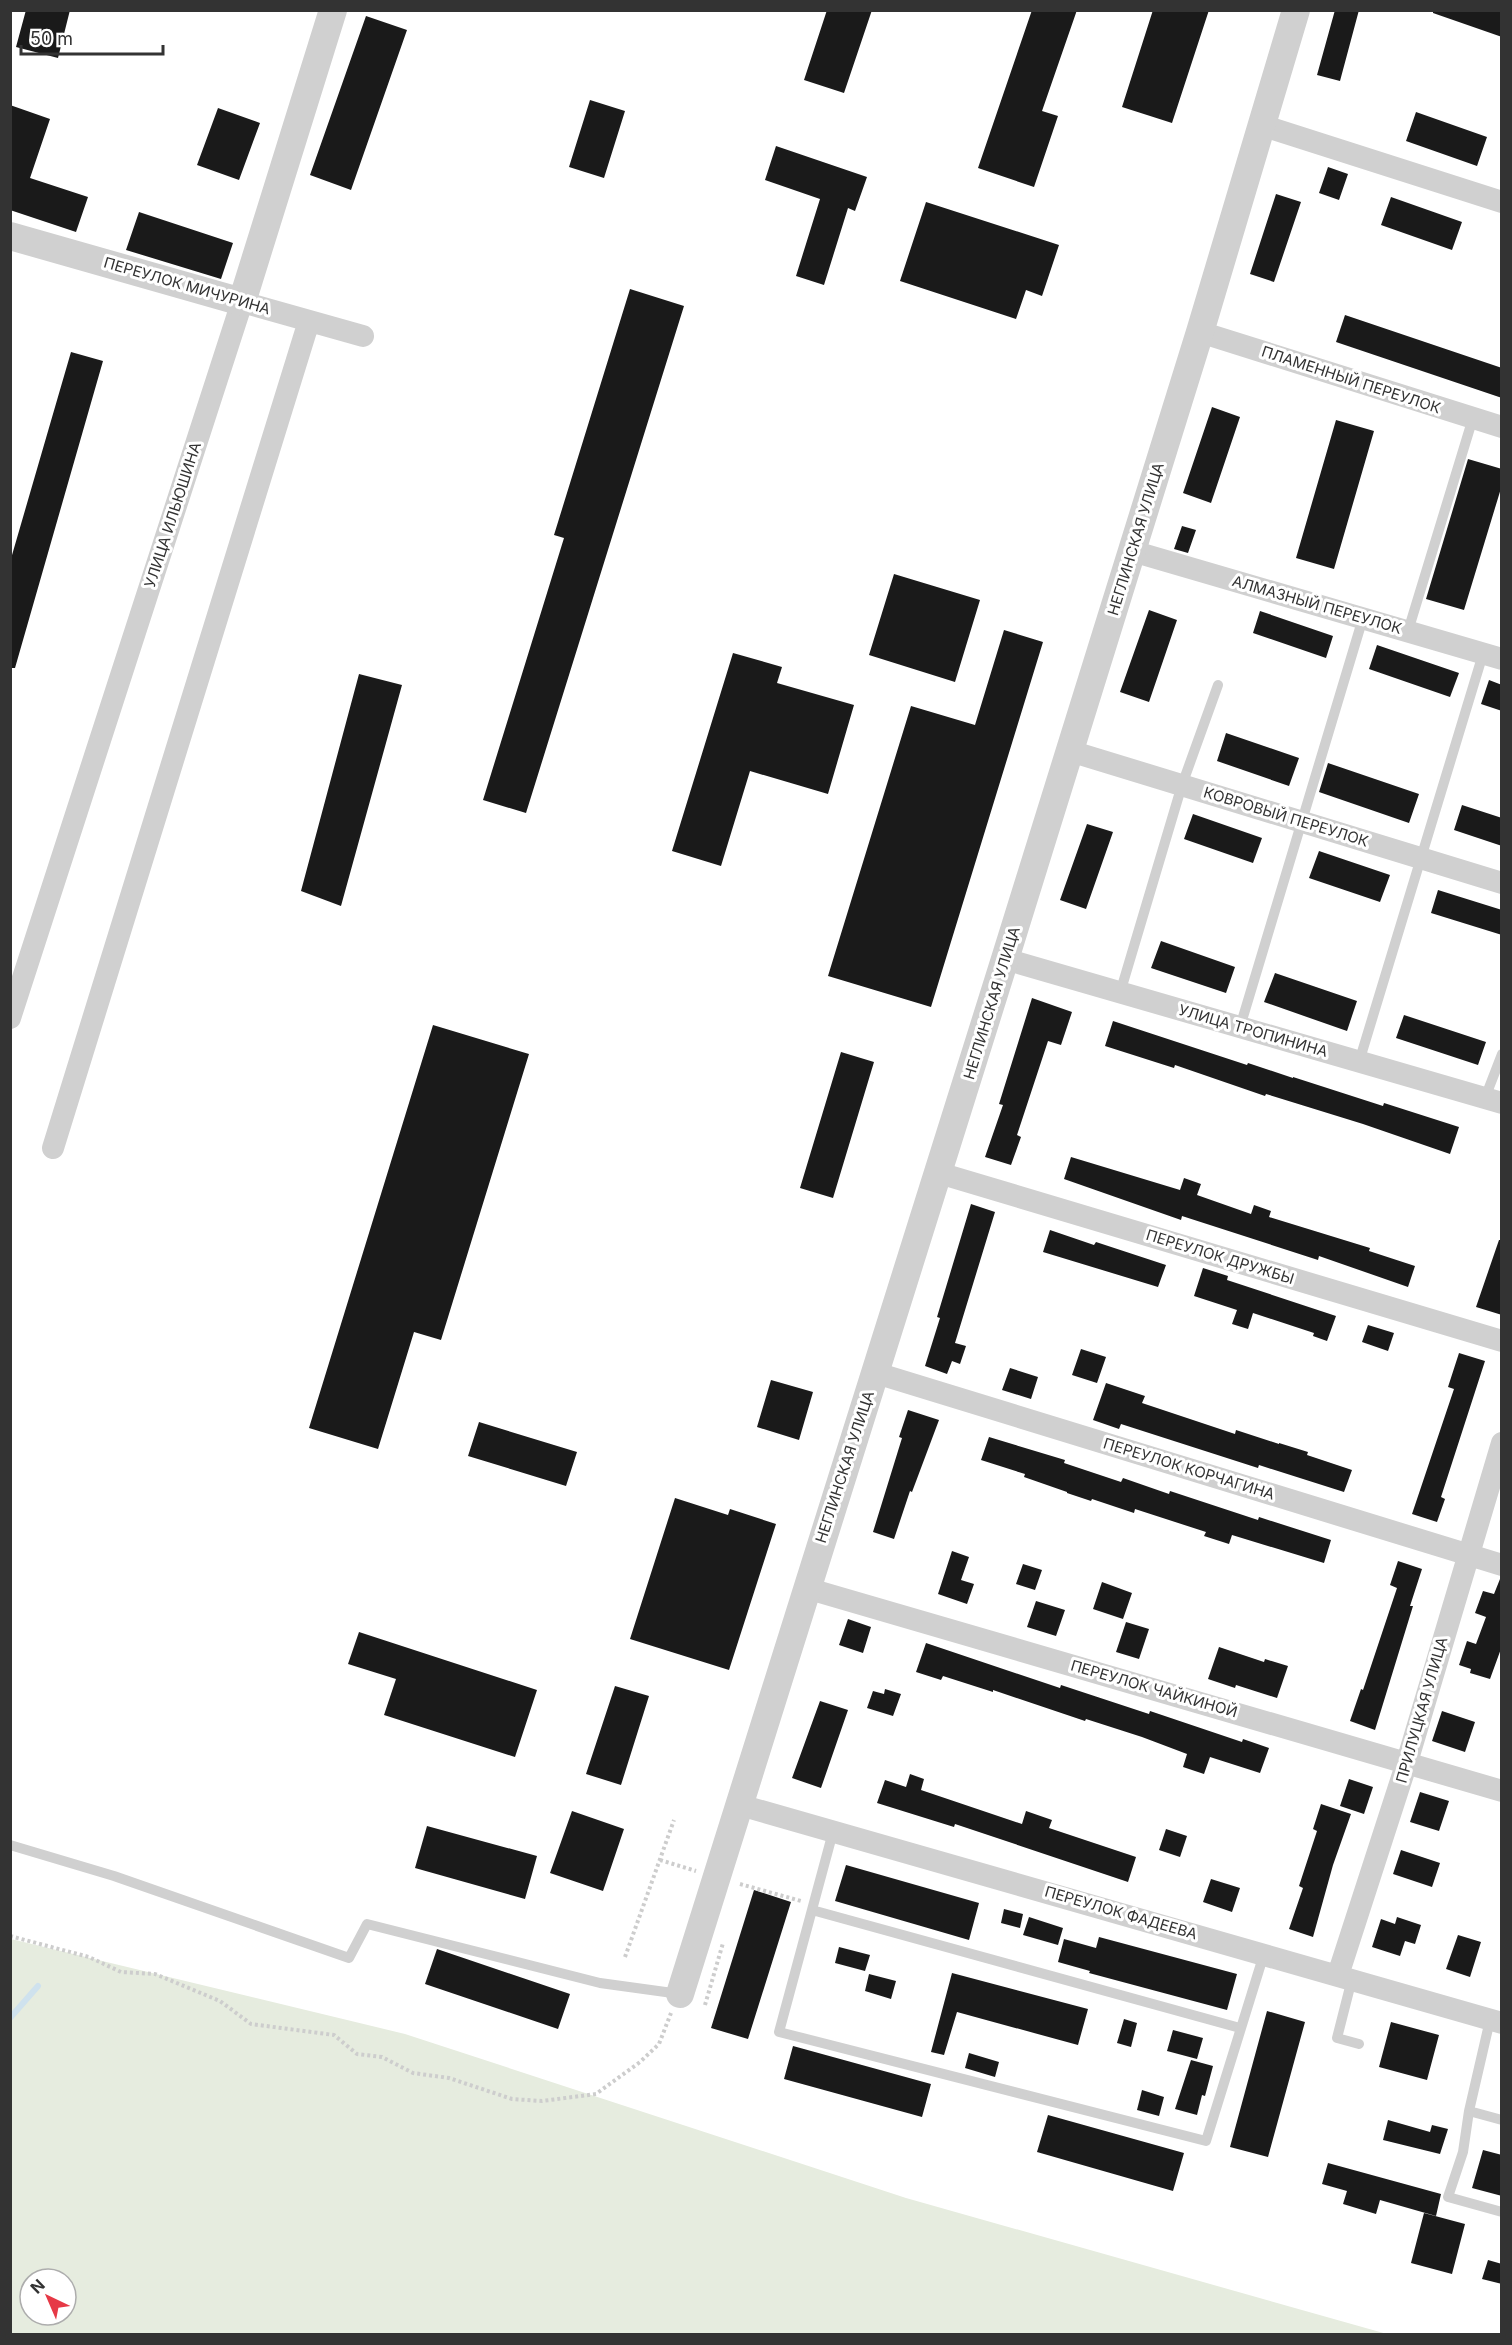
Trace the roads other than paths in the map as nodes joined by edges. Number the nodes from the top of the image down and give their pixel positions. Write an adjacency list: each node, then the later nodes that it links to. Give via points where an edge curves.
1 (333, 10): 6 (street, УЛИЦА ИЛЬЮШИНА)
2 (1296, 10): 3 (street, НЕГЛИНСКАЯ УЛИЦА)
3 (1262, 125): 4 (street); 8 (street, НЕГЛИНСКАЯ УЛИЦА)
4 (1501, 201)
5 (10, 236): 6 (street, ПЕРЕУЛОК МИЧУРИНА)
6 (242, 302): 7 (street, ПЕРЕУЛОК МИЧУРИНА); 24 (street, УЛИЦА ИЛЬЮШИНА)
7 (309, 321): 9 (street, ПЕРЕУЛОК МИЧУРИНА); 29 (street)
8 (1200, 332): 10 (street, ПЛАМЕННЫЙ ПЕРЕУЛОК); 12 (street, НЕГЛИНСКАЯ УЛИЦА)
9 (363, 336)
10 (1473, 418): 11 (street, ПЛАМЕННЫЙ ПЕРЕУЛОК); 14 (lane)
11 (1502, 427)
12 (1132, 551): 13 (street, АЛМАЗНЫЙ ПЕРЕУЛОК); 17 (street, НЕГЛИНСКАЯ УЛИЦА)
13 (1363, 618): 14 (street, АЛМАЗНЫЙ ПЕРЕУЛОК); 19 (lane)
14 (1408, 631): 15 (street, АЛМАЗНЫЙ ПЕРЕУЛОК)
15 (1492, 656): 20 (lane)
16 (1218, 684): 18 (lane)
17 (1070, 751): 18 (street, КОВРОВЫЙ ПЕРЕУЛОК); 22 (street, НЕГЛИНСКАЯ УЛИЦА)
18 (1182, 785): 19 (street, КОВРОВЫЙ ПЕРЕУЛОК); 23 (lane)
19 (1303, 822): 20 (street, КОВРОВЫЙ ПЕРЕУЛОК); 25 (lane)
20 (1422, 859): 21 (street, КОВРОВЫЙ ПЕРЕУЛОК); 27 (lane)
21 (1502, 883)
22 (1005, 959): 23 (street, УЛИЦА ТРОПИНИНА); 30 (street, НЕГЛИНСКАЯ УЛИЦА)
23 (1120, 993): 25 (street, УЛИЦА ТРОПИНИНА)
24 (10, 1018)
25 (1240, 1027): 27 (street, УЛИЦА ТРОПИНИНА)
26 (1502, 1054): 28 (lane)
27 (1359, 1062): 28 (street, УЛИЦА ТРОПИНИНА)
28 (1493, 1101)
29 (53, 1148)
30 (939, 1173): 31 (street, ПЕРЕУЛОК ДРУЖБЫ); 32 (street, НЕГЛИНСКАЯ УЛИЦА)
31 (1502, 1341)
32 (876, 1373): 34 (street, ПЕРЕУЛОК КОРЧАГИНА); 36 (street, НЕГЛИНСКАЯ УЛИЦА)
33 (1502, 1443): 34 (street, ПРИЛУЦКАЯ УЛИЦА)
34 (1467, 1554): 35 (street, ПЕРЕУЛОК КОРЧАГИНА); 37 (street, ПРИЛУЦКАЯ УЛИЦА)
35 (1502, 1565)
36 (806, 1588): 37 (street, ПЕРЕУЛОК ЧАЙКИНОЙ); 39 (street, НЕГЛИНСКАЯ УЛИЦА)
37 (1407, 1762): 38 (street, ПЕРЕУЛОК ЧАЙКИНОЙ); 44 (street, ПРИЛУЦКАЯ УЛИЦА)
38 (1502, 1791)
39 (740, 1805): 40 (street, ПЕРЕУЛОК ФАДЕЕВА); 45 (street, НЕГЛИНСКАЯ УЛИЦА)
40 (833, 1832): 42 (lane); 43 (street, ПЕРЕУЛОК ФАДЕЕВА)
41 (10, 1845): 45 (lane, via 114,1876 349,1958 367,1924 600,1983)
42 (813, 1907): 47 (lane); 47 (lane, via 780,2032 1206,2141)
43 (1264, 1954): 44 (street, ПЕРЕУЛОК ФАДЕЕВА); 47 (lane)
44 (1345, 1977): 46 (street, ПЕРЕУЛОК ФАДЕЕВА); 48 (lane, via 1337,2038)
45 (680, 1994)
46 (1496, 2022): 49 (lane)
47 (1240, 2028)
48 (1359, 2044)
49 (1469, 2111): 50 (lane); 51 (lane, via 1463,2152 1448,2197)
50 (1502, 2120)
51 (1502, 2212)

